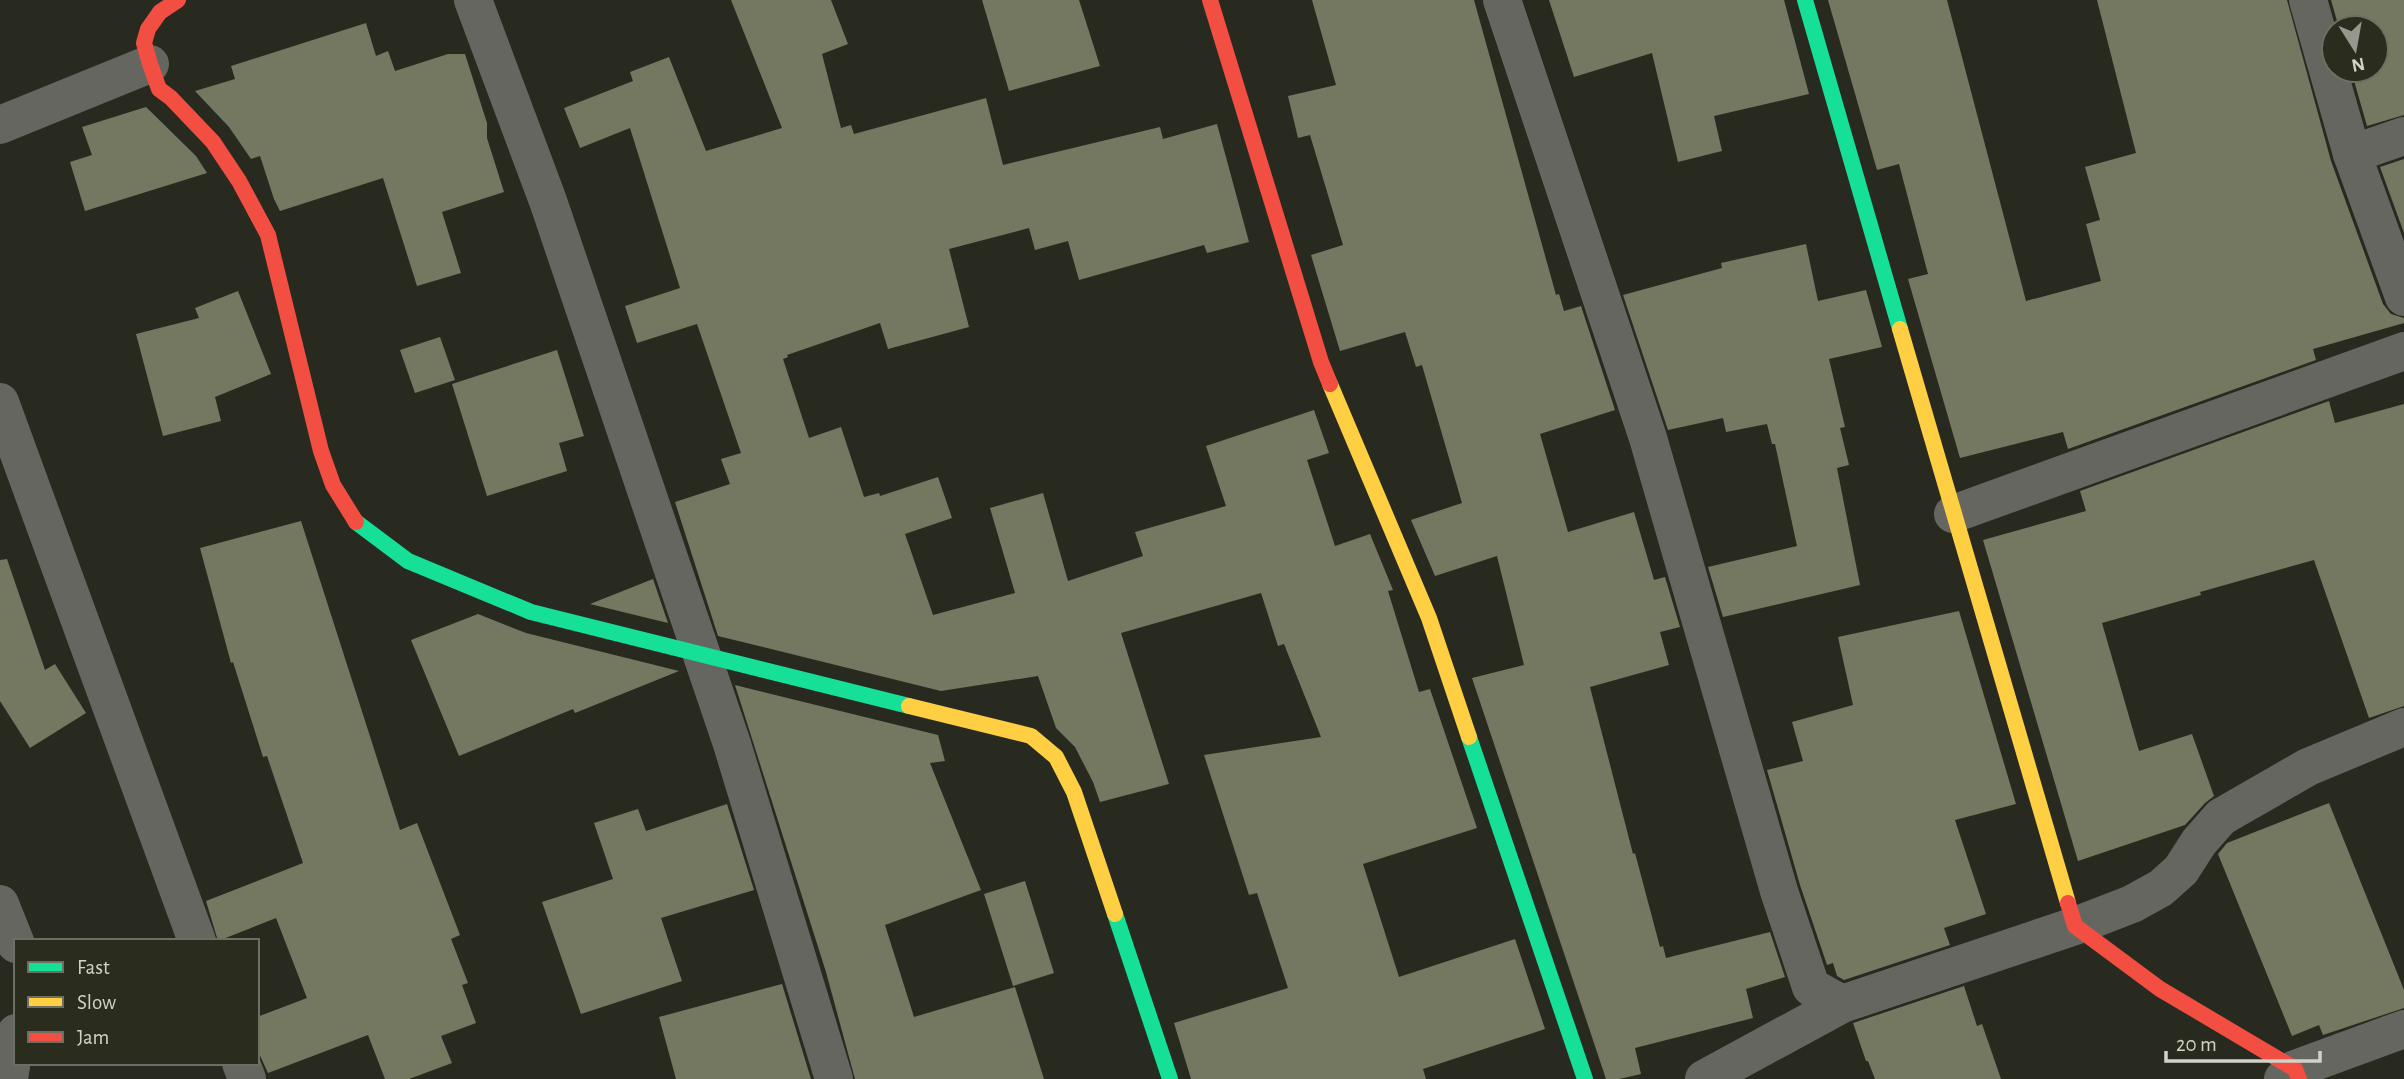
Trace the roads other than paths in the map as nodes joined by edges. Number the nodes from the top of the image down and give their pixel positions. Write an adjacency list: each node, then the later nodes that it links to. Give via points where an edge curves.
1 (178, 0): 7 (street, via 160,12 148,29 144,43)
2 (473, 0): 15 (street, via 548,201)
3 (1210, 0): 28 (street, via 1321,362 1429,618)
4 (1502, 0): 21 (street, via 1648,438 1811,987)
5 (1805, 0): 14 (street)
6 (2308, 0): 10 (street)
7 (150, 64): 8 (street); 15 (street, via 159,89 194,121 226,162 268,235 321,451 333,485 355,521 408,561 531,612)
8 (0, 125)
9 (2404, 136): 10 (street)
10 (2352, 154): 11 (street)
11 (2404, 297)
12 (2404, 351): 14 (street)
13 (0, 402): 20 (street)
14 (1953, 514): 18 (street)
15 (702, 653): 26 (street); 27 (street, via 1031,736 1056,757 1082,814)
16 (2404, 727): 18 (street, via 2308,767 2221,817 2181,870 2161,888)
17 (0, 904): 19 (street)
18 (2075, 926): 21 (street); 24 (street, via 2160,989)
19 (14, 939)
20 (196, 939)
21 (1842, 1004): 29 (street)
22 (2404, 1029): 24 (street)
23 (14, 1046): 25 (street)
24 (2293, 1076)
25 (9, 1079)
26 (834, 1079)
27 (1170, 1079)
28 (1585, 1079)
29 (1704, 1079)

